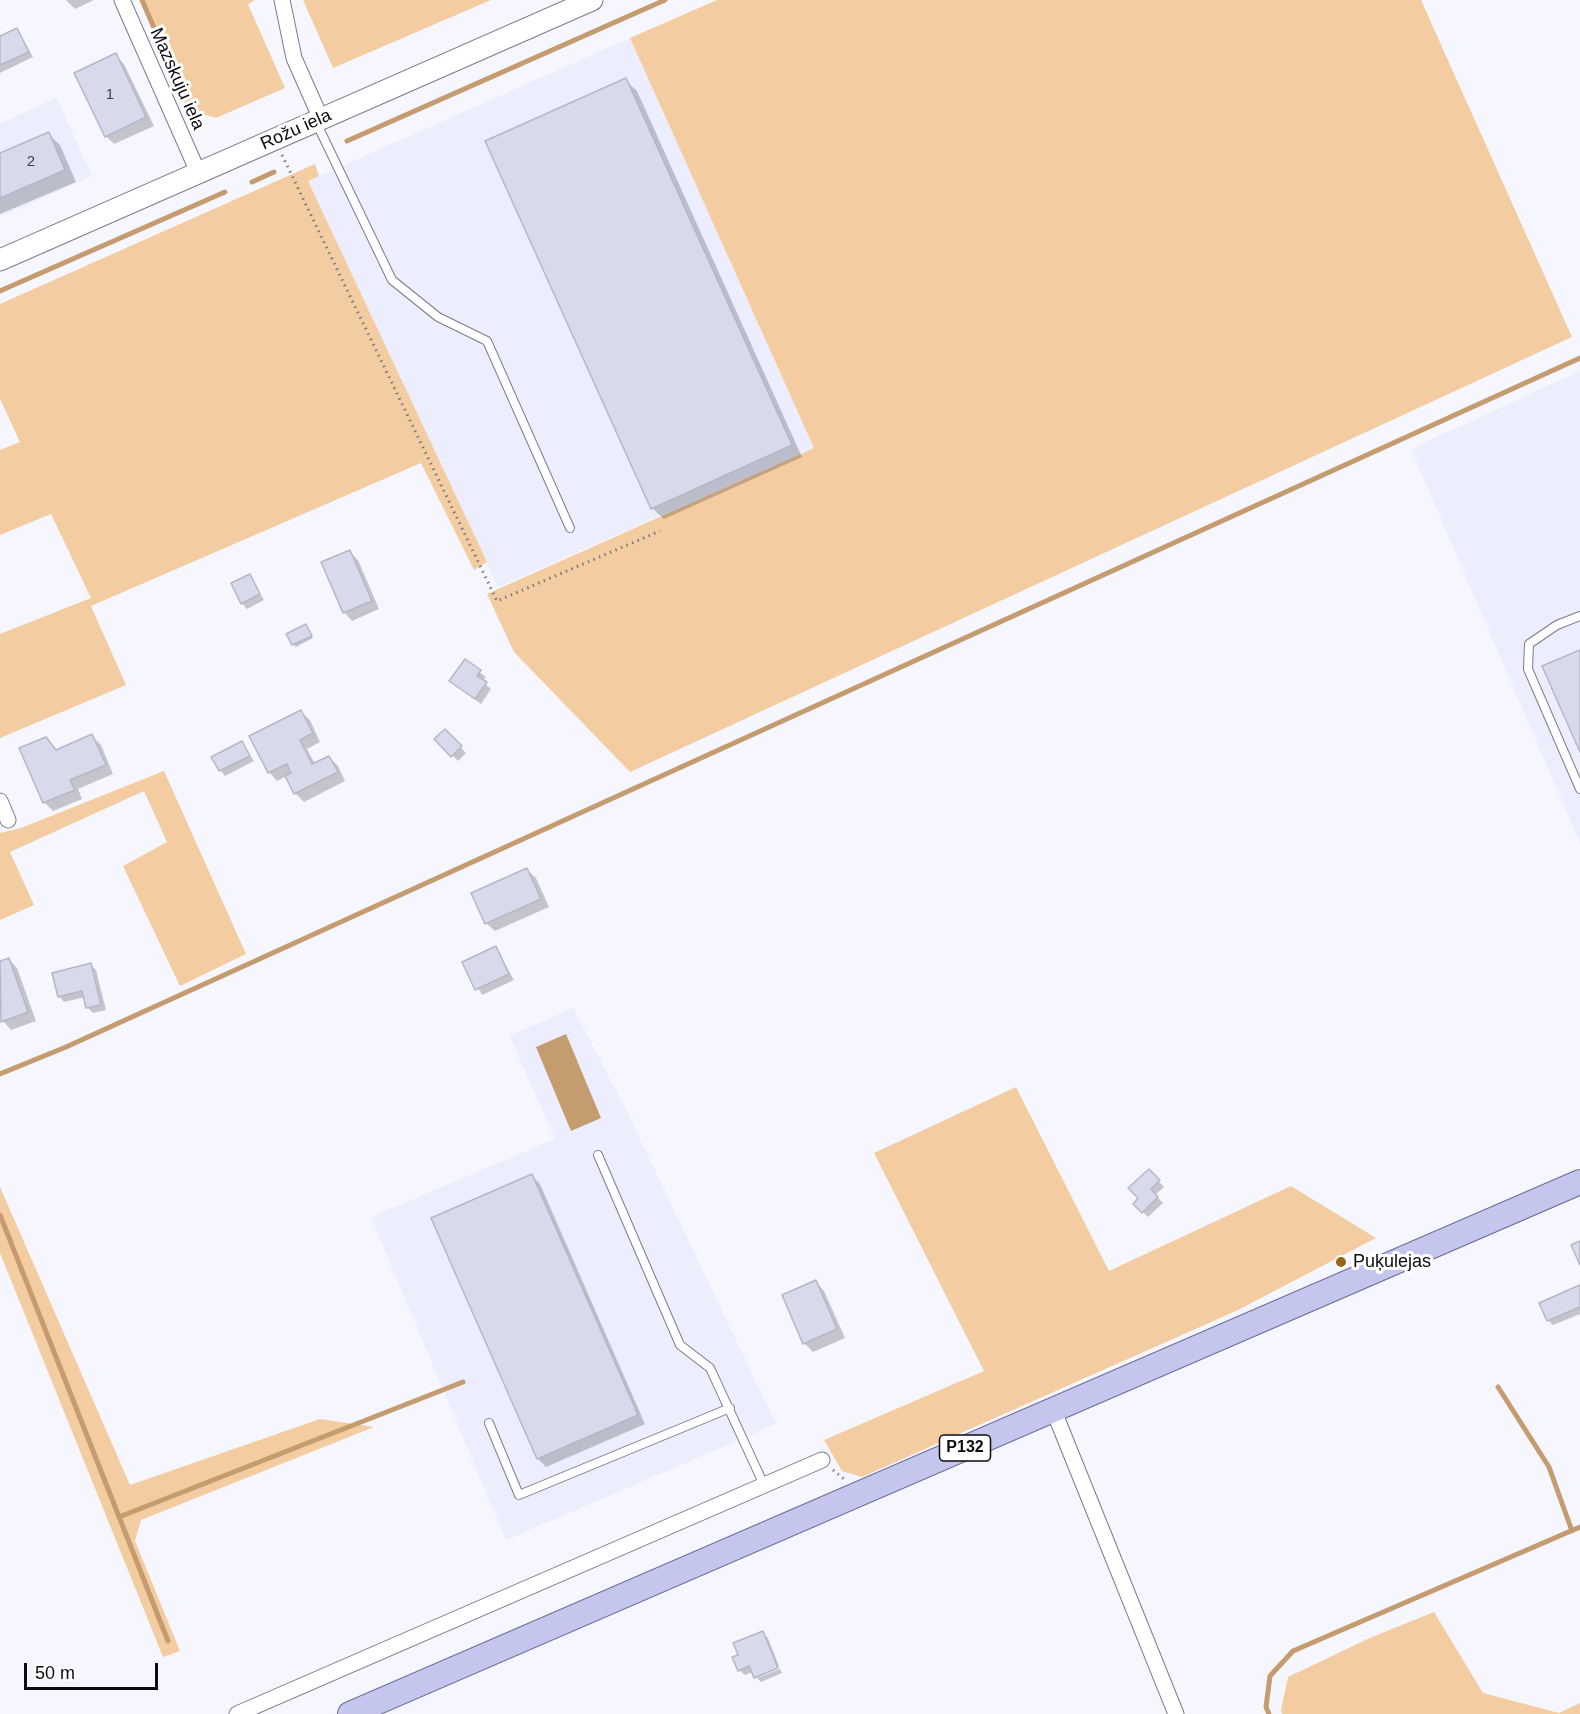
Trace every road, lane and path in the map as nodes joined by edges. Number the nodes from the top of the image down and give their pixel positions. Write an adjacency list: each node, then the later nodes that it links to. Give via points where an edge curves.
1 (122, 0): 6 (street, Mazskuju iela)
2 (282, 0): 4 (street, via 294,58)
3 (592, 0): 4 (street, Rožu iela)
4 (318, 120): 5 (street, Rožu iela); 8 (lane, via 392,280 438,316 487,341)
5 (275, 139): 6 (street, Rožu iela); 9 (path, via 497,601)
6 (198, 172): 7 (street, Rožu iela)
7 (0, 260)
8 (570, 528)
9 (660, 531)
10 (1580, 616): 11 (lane, via 1557,625 1529,644 1528,669)
11 (1580, 789)
12 (0, 801): 13 (street)
13 (8, 820)
14 (598, 1155): 16 (lane, via 680,1345 711,1368)
15 (1580, 1182): 17 (main road, P132)
16 (730, 1408): 18 (lane, via 519,1495); 20 (lane)
17 (1053, 1409): 22 (main road, P132); 23 (street)
18 (489, 1424)
19 (822, 1460): 20 (street)
20 (764, 1485): 21 (street)
21 (237, 1714)
22 (350, 1714)
23 (1176, 1714)

